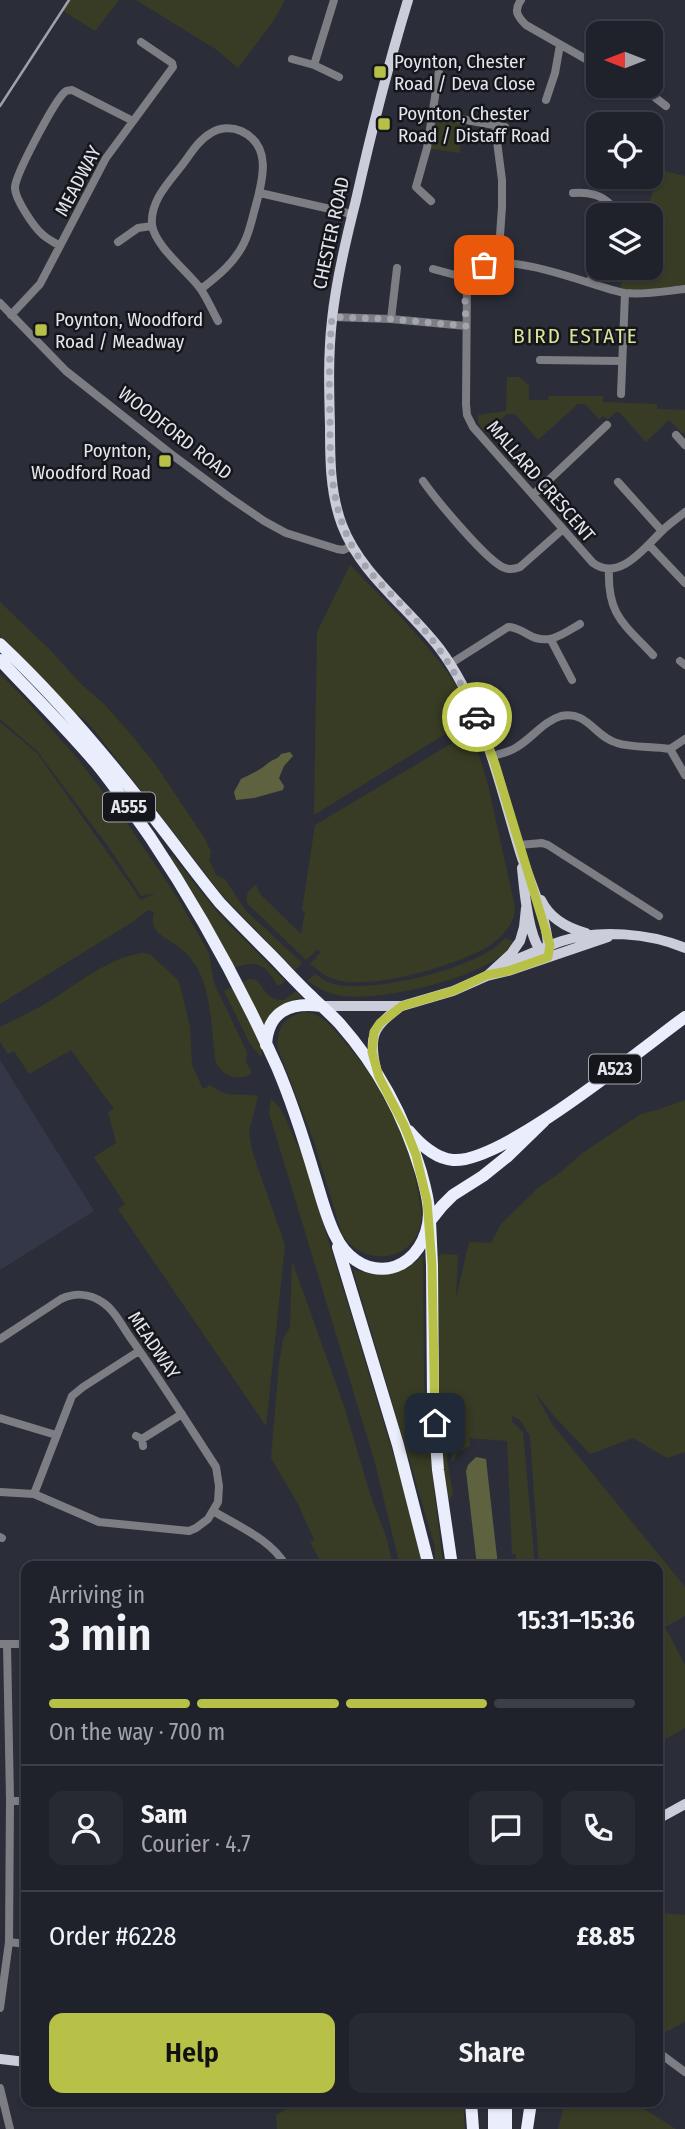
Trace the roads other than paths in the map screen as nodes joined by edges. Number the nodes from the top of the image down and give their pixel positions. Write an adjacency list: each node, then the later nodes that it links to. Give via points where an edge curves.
1 (334, 0): 8 (street)
2 (408, 0): 24 (main road, CHESTER ROAD)
3 (521, 0): 5 (street, via 517,16)
4 (141, 42): 17 (street, MEADWAY, via 175,62)
5 (560, 45): 7 (street); 14 (street)
6 (292, 59): 8 (street)
7 (586, 59)
8 (314, 65): 10 (street)
9 (439, 71): 16 (street)
10 (339, 76)
11 (66, 81): 12 (street)
12 (66, 91): 17 (street); 27 (street, via 19,171 15,187 17,199 41,234)
13 (656, 98): 15 (street)
14 (546, 100)
15 (666, 106)
16 (433, 114): 18 (street); 22 (street, via 416,187)
17 (133, 121): 27 (street, MEADWAY, via 106,158)
18 (495, 126): 19 (street); 28 (street, via 502,180)
19 (505, 127)
20 (260, 193): 24 (street); 25 (street, via 263,158 258,145 240,131 218,129 199,143 158,197); 33 (street, via 242,248)
21 (573, 193): 23 (street, via 595,194)
22 (431, 201)
23 (609, 203)
24 (352, 214): 38 (main road, CHESTER ROAD)
25 (152, 226): 26 (street, via 138,228); 33 (street)
26 (118, 242)
27 (60, 246): 37 (street, MEADWAY, via 40,284)
28 (498, 264): 31 (street, via 478,267); 32 (street, via 539,268)
29 (397, 268): 39 (street)
30 (433, 269): 31 (street)
31 (467, 281): 41 (street, MALLARD CRESCENT)
32 (590, 282): 35 (street)
33 (201, 289): 40 (street)
34 (685, 289): 35 (street)
35 (625, 293): 43 (street)
36 (0, 303): 37 (street, WOODFORD ROAD)
37 (11, 315): 55 (street, WOODFORD ROAD, via 66,371 264,521 337,549)
38 (332, 317): 39 (street); 55 (main road, CHESTER ROAD, via 331,472 335,501)
39 (391, 319): 41 (street)
40 (218, 321)
41 (466, 326): 50 (street, MALLARD CRESCENT, via 469,420)
42 (540, 360): 43 (street)
43 (622, 361): 44 (street)
44 (621, 394)
45 (607, 425): 50 (street)
46 (676, 435): 47 (street)
47 (685, 446)
48 (423, 481): 52 (street, via 495,564 505,569 520,567)
49 (618, 482): 53 (street)
50 (533, 495): 52 (street, MALLARD CRESCENT)
51 (685, 512): 53 (street)
52 (563, 529): 56 (street, MALLARD CRESCENT, via 593,563)
53 (662, 531): 54 (street)
54 (649, 545): 56 (street, via 624,565); 57 (street)
55 (352, 546): 63 (main road, CHESTER ROAD)
56 (609, 569): 61 (street, via 611,605)
57 (685, 583)
58 (580, 624): 59 (street)
59 (551, 640): 63 (street, via 508,627); 64 (street)
60 (0, 644): 81 (highway, A555, via 98,747 221,903)
61 (653, 655)
62 (0, 660): 84 (highway, A555, via 97,764 131,810 200,915)
63 (450, 664): 67 (main road, CHESTER ROAD)
64 (572, 680)
65 (685, 739): 66 (street)
66 (670, 749): 67 (street, via 616,743 585,719 562,716 518,747); 68 (street)
67 (492, 756): 69 (main road, CHESTER ROAD)
68 (685, 775)
69 (520, 850): 70 (main road, CHESTER ROAD); 71 (main road, CHESTER ROAD); 72 (street, via 548,845)
70 (530, 878): 73 (main road, via 557,920); 75 (main road, CHESTER ROAD)
71 (526, 908): 77 (main road, CHESTER ROAD); 79 (main road, via 520,941)
72 (659, 916)
73 (590, 934): 74 (main road); 75 (main road)
74 (612, 936): 76 (main road, via 657,939); 78 (main road)
75 (550, 945): 77 (main road); 78 (main road, CHESTER ROAD)
76 (685, 948)
77 (539, 950): 78 (main road); 79 (main road)
78 (548, 957): 80 (main road)
79 (497, 966): 80 (main road)
80 (487, 975): 82 (main road)
81 (321, 1006): 82 (main road); 84 (highway, via 282,1011 271,1024); 85 (highway, A555, via 354,1040)
82 (402, 1006): 85 (main road, via 374,1032 372,1052)
83 (685, 1017): 86 (highway, A523)
84 (266, 1045): 90 (highway, A555)
85 (379, 1077): 87 (highway, A555)
86 (544, 1121): 87 (highway, A523, via 486,1152 452,1160 424,1146); 88 (highway, A523)
87 (404, 1125): 89 (highway, A555, via 424,1181)
88 (483, 1176): 89 (highway, A523, via 453,1195); 91 (highway, A523, via 444,1215)
89 (430, 1221): 90 (highway, A555, via 417,1253 390,1267 352,1260); 91 (highway, A555)
90 (335, 1237): 102 (highway, A555)
91 (432, 1251): 103 (highway, A555, via 433,1399)
92 (0, 1339): 93 (street, MEADWAY, via 53,1303 80,1295 108,1306)
93 (139, 1351): 94 (street, MEADWAY); 96 (street, via 72,1396)
94 (181, 1414): 97 (street); 100 (street, MEADWAY, via 216,1466 219,1495)
95 (0, 1418): 96 (street)
96 (56, 1435): 99 (street)
97 (140, 1440)
98 (0, 1492): 99 (street)
99 (34, 1494): 100 (street, via 99,1522 173,1530 196,1528)
100 (214, 1511): 101 (street, via 267,1544)
101 (284, 1561)
102 (428, 1561)
103 (451, 1561)
104 (4, 1644): 105 (street)
105 (10, 1801): 106 (street); 109 (street)
106 (21, 1801)
107 (685, 1804): 108 (main road)
108 (663, 1816)
109 (9, 1942): 110 (street); 111 (street)
110 (21, 1943)
111 (0, 2008)
112 (663, 2056): 115 (street)
113 (0, 2059): 114 (main road)
114 (21, 2061)
115 (685, 2072)
116 (0, 2088): 121 (street)
117 (471, 2107): 122 (highway)
118 (494, 2107): 123 (highway)
119 (506, 2107): 124 (highway)
120 (530, 2107): 125 (highway)
121 (10, 2129)
122 (473, 2129)
123 (495, 2129)
124 (506, 2129)
125 (527, 2129)

